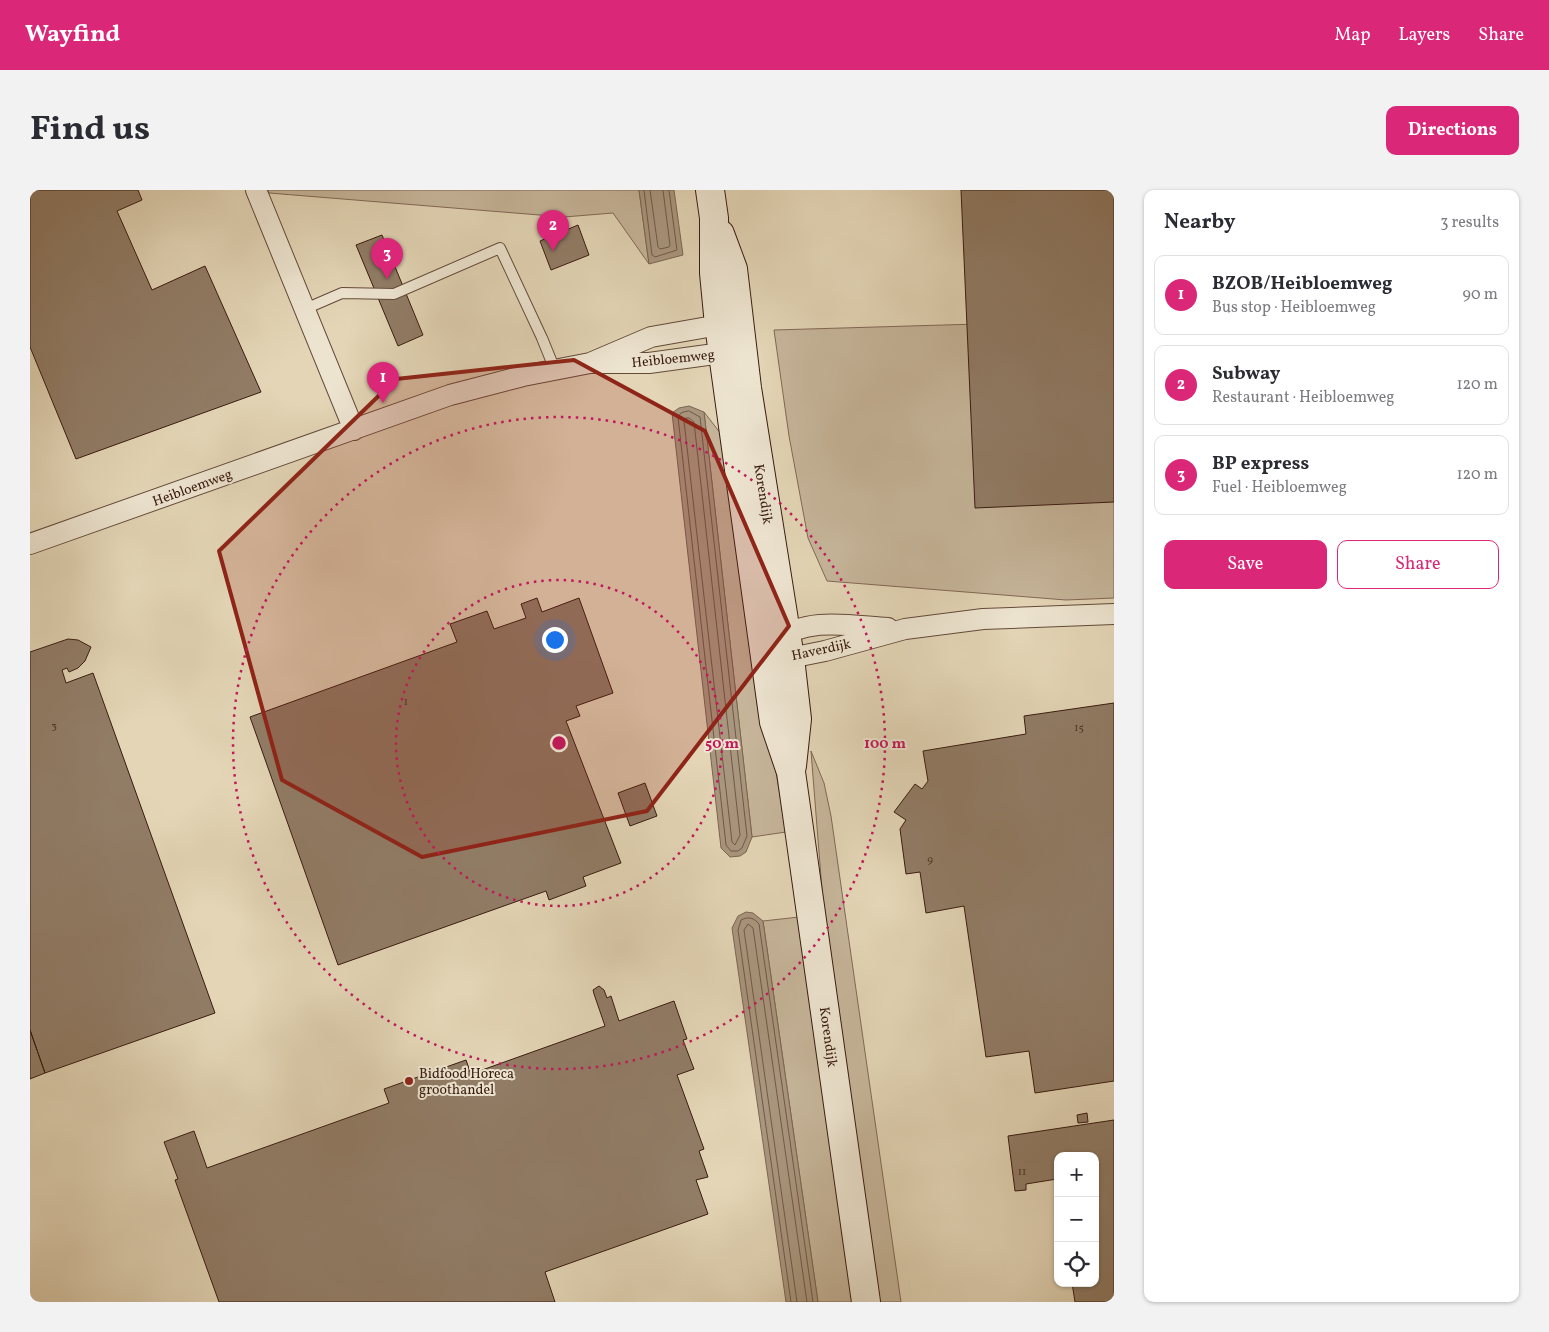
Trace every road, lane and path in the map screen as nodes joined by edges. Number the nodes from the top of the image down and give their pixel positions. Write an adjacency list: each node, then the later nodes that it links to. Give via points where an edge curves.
1 (256, 190): 3 (street)
2 (710, 190): 4 (street, Korendijk, via 714,218 714,273)
3 (305, 309): 6 (lane, via 342,293 394,294 500,248); 7 (street)
4 (727, 338): 5 (street, Heibloemweg, via 649,363); 5 (street, Heibloemweg, via 651,337); 10 (street, Korendijk)
5 (590, 363): 6 (street, Heibloemweg)
6 (555, 370): 7 (street, Heibloemweg, via 450,395)
7 (354, 430): 8 (street, Heibloemweg)
8 (30, 544)
9 (1114, 614): 10 (street, Haverdijk, via 983,619 905,629 825,651)
10 (780, 647): 11 (street, Korendijk, via 774,722 791,772)
11 (866, 1302)

